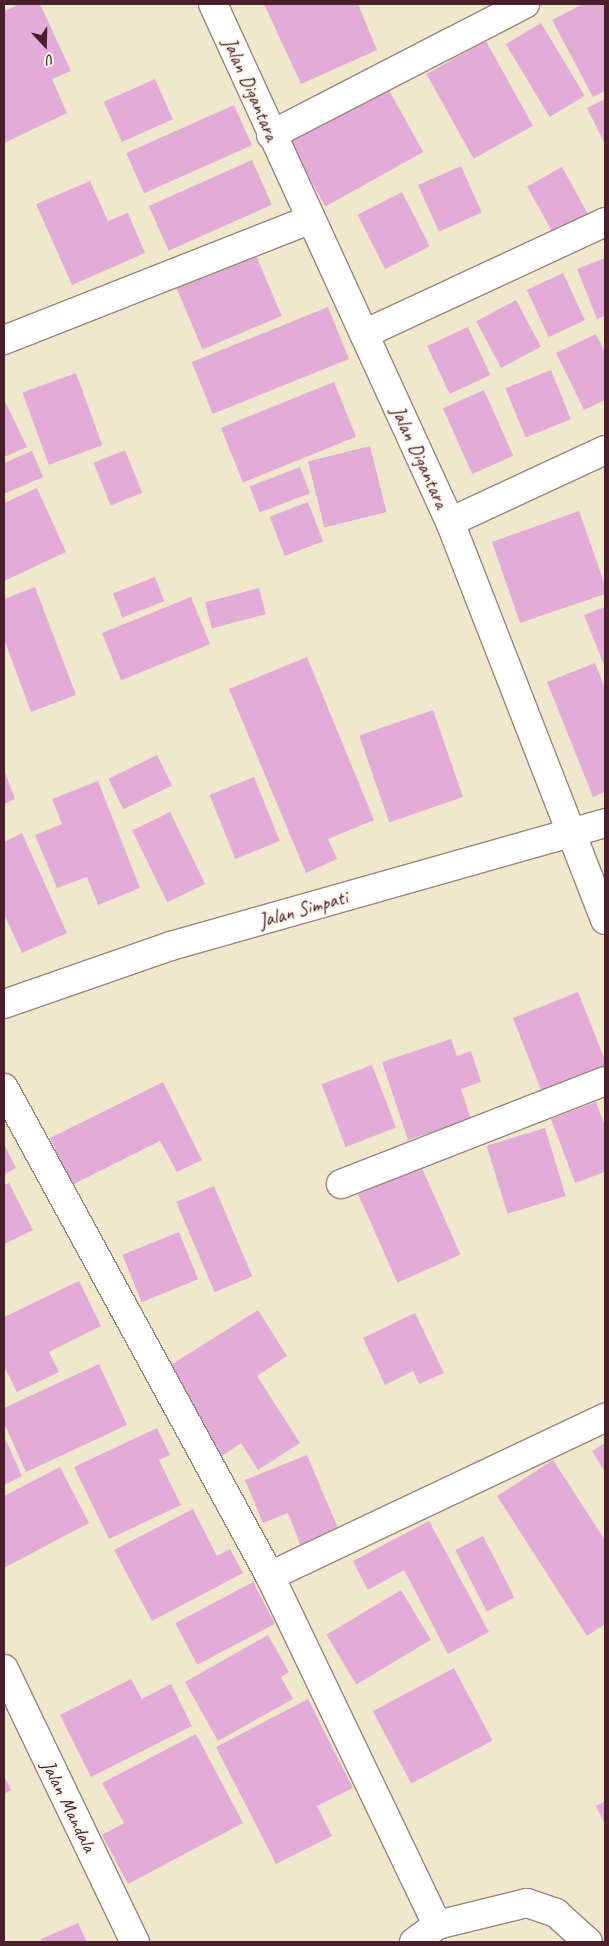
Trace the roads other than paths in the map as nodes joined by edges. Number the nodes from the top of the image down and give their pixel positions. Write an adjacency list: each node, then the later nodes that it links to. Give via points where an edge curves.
1 (213, 4): 3 (street, Jalan Digantara)
2 (525, 4): 3 (street)
3 (271, 135): 4 (street, Jalan Digantara)
4 (311, 219): 6 (street, Jalan Digantara); 7 (street)
5 (605, 222): 6 (street)
6 (364, 334): 9 (street, Jalan Digantara)
7 (4, 340)
8 (605, 450): 9 (street)
9 (450, 522): 11 (street, Jalan Digantara)
10 (605, 823): 11 (street, Jalan Simpati)
11 (570, 835): 12 (street, Jalan Digantara); 13 (street, Jalan Simpati, via 171,946)
12 (605, 920)
13 (4, 1004)
14 (605, 1081): 16 (street)
15 (4, 1088): 18 (street)
16 (341, 1184)
17 (605, 1418): 18 (street)
18 (270, 1576): 21 (street)
19 (4, 1669): 20 (street, Jalan Mandala)
20 (10, 1696): 22 (street, Jalan Mandala)
21 (437, 1925): 23 (street); 24 (street, via 527,1902 556,1913)
22 (135, 1942)
23 (414, 1942)
24 (588, 1942)

